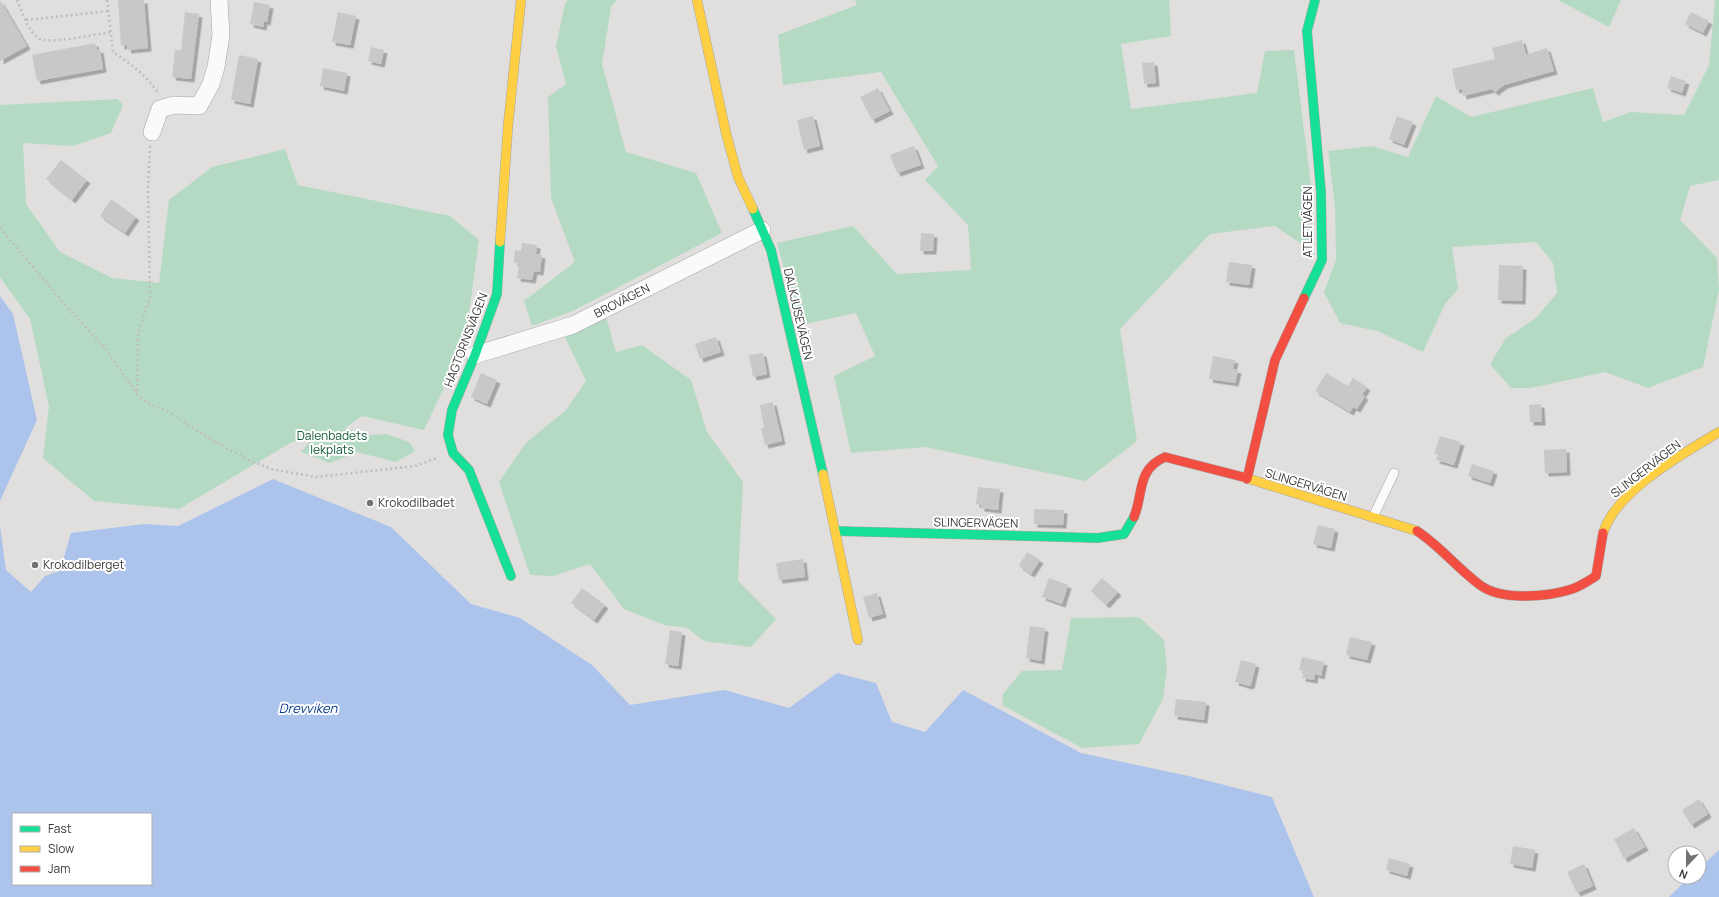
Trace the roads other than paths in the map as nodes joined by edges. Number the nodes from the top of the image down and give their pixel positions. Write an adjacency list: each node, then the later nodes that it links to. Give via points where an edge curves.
1 (219, 0): 5 (street, via 221,35 211,84 199,106 167,106 160,109)
2 (521, 0): 7 (street, HAGTORNSVÄGEN, via 508,126 497,294)
3 (697, 0): 6 (street, DALKJUSEVÄGEN, via 738,177)
4 (1315, 0): 10 (street, ATLETVÄGEN, via 1307,31 1321,192 1322,260 1275,360)
5 (152, 132)
6 (762, 230): 7 (street, BROVÄGEN, via 573,325); 12 (street, DALKJUSEVÄGEN, via 771,250)
7 (475, 355): 13 (street, HAGTORNSVÄGEN, via 452,410 448,435 453,453 469,470)
8 (1719, 432): 11 (street, SLINGERVÄGEN, via 1682,454 1637,488 1617,507 1610,515 1600,540 1596,576 1570,590 1523,595 1504,594 1483,588 1430,539 1416,531)
9 (1394, 473): 11 (lane)
10 (1247, 480): 11 (street, SLINGERVÄGEN); 12 (street, SLINGERVÄGEN, via 1166,457 1154,462 1146,473 1140,488 1137,510 1124,534 1098,538)
11 (1373, 517)
12 (835, 532): 14 (street, DALKJUSEVÄGEN)
13 (512, 576)
14 (858, 640)

